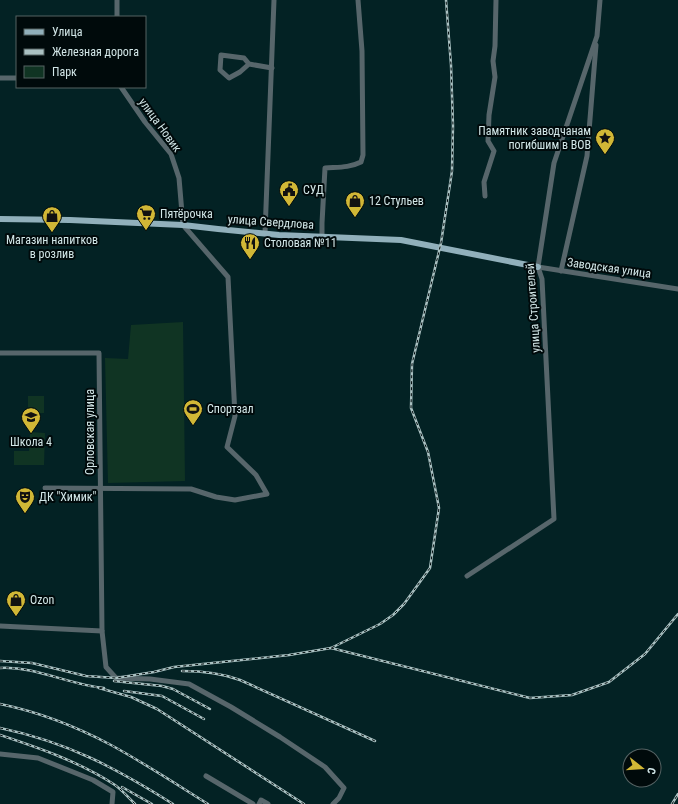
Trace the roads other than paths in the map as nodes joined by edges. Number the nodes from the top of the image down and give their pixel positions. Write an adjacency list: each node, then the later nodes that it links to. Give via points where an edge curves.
1 (118, 0): 6 (street)
2 (274, 0): 9 (street)
3 (358, 0): 17 (street, via 362,51 363,155 361,162 356,165 325,168)
4 (496, 0): 13 (street, via 493,61 495,77 488,141 494,151 484,182)
5 (600, 0): 7 (street, улица Строителей)
6 (117, 16)
7 (597, 36): 18 (street, улица Строителей, via 554,163); 19 (street, via 587,156)
8 (249, 64): 8 (street, via 229,78 220,70 220,55 244,58); 9 (street)
9 (272, 68): 16 (street)
10 (0, 78): 11 (street)
11 (16, 78)
12 (122, 88): 15 (street, улица Новик, via 171,154 179,178)
13 (485, 196)
14 (0, 219): 15 (main road, улица Свердлова)
15 (183, 225): 16 (main road, улица Свердлова); 23 (street, via 228,277 235,416 227,447 256,475 267,494 235,500 191,489)
16 (265, 233): 17 (main road, улица Свердлова)
17 (322, 238): 18 (main road, улица Свердлова, via 401,240)
18 (538, 267): 19 (street, Заводская улица); 24 (street, улица Строителей, via 542,279 554,519)
19 (561, 272): 20 (street, Заводская улица)
20 (678, 289)
21 (0, 354): 23 (street, Орловская улица, via 99,353)
22 (45, 488): 23 (street)
23 (100, 488): 26 (street, Орловская улица)
24 (467, 576)
25 (0, 626): 26 (street)
26 (102, 631): 33 (street, Орловская улица, via 106,666 116,678 189,684 231,707 325,767 344,788)
27 (0, 754): 29 (street, via 38,758 93,780 113,792)
28 (206, 776): 30 (street)
29 (112, 804)
30 (253, 804)
31 (259, 804): 32 (street, via 261,800)
32 (268, 804)
33 (333, 804)

